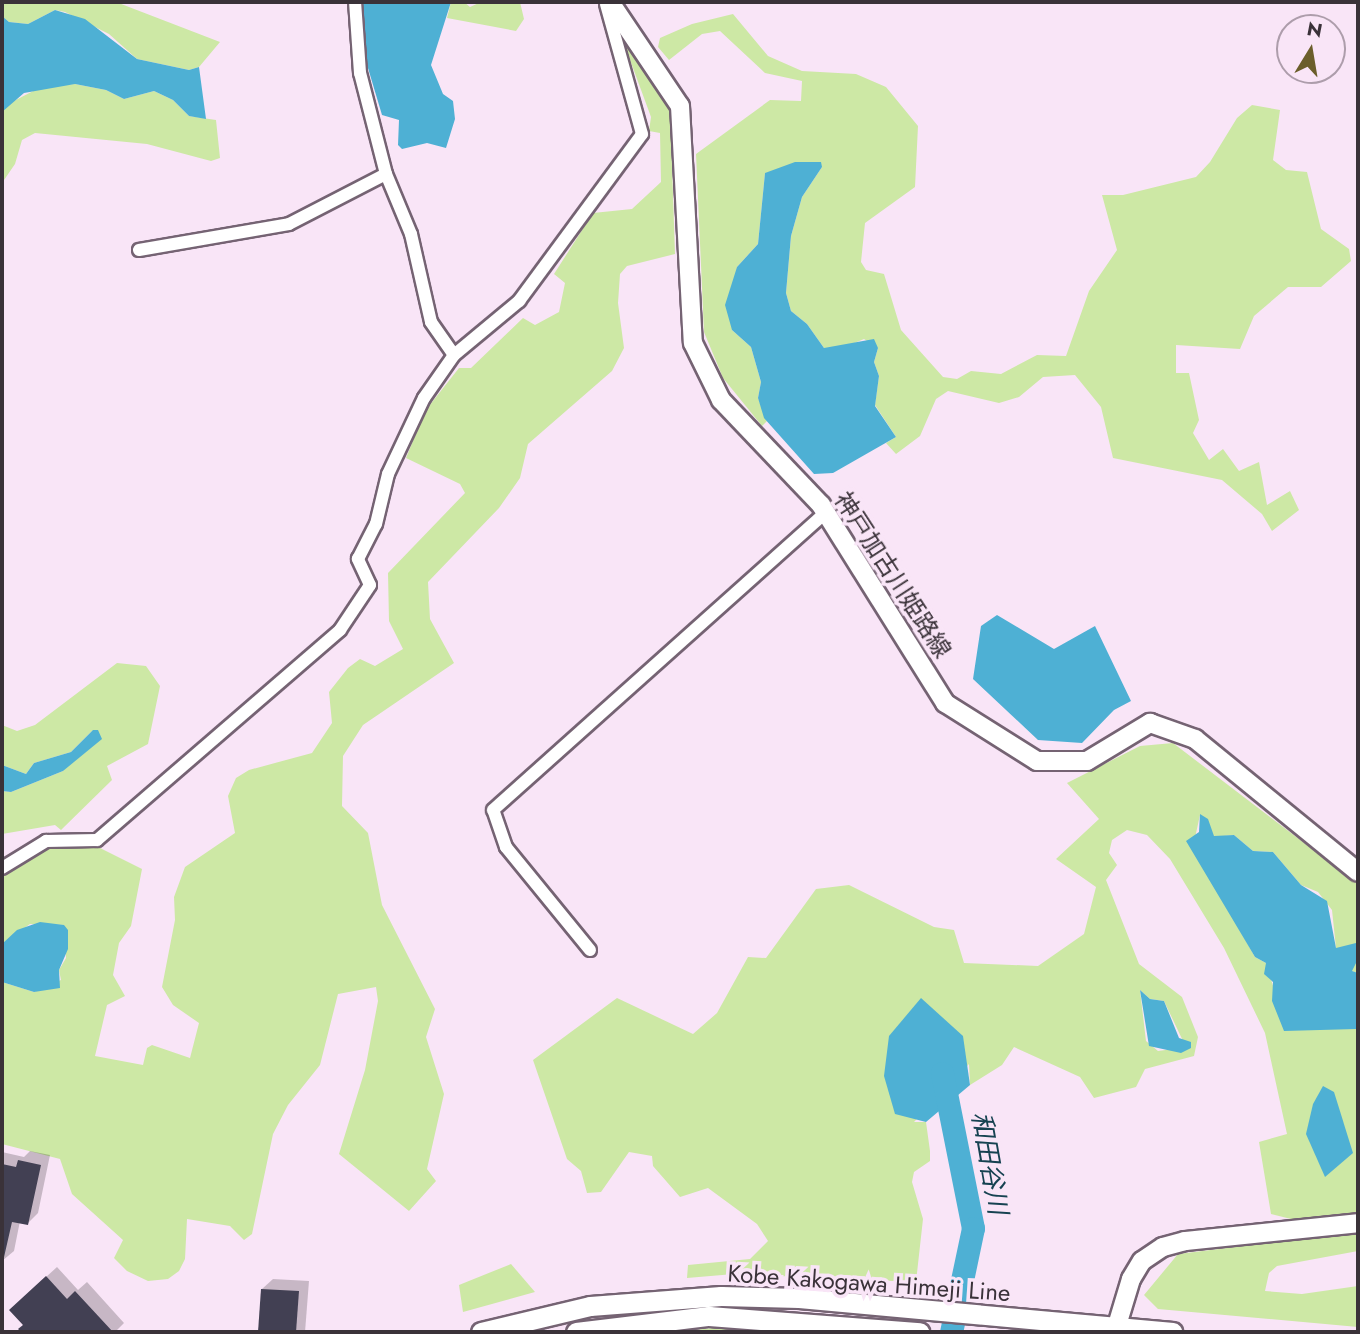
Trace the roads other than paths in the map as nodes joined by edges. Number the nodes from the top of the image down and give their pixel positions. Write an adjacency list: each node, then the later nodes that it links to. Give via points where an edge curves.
1 (355, 2): 3 (street, via 360,74)
2 (608, 2): 5 (street, via 642,134 519,301); 6 (street, 神戸加古川姫路線, via 680,106 693,343 721,400)
3 (386, 174): 4 (street, via 289,224); 5 (street, via 411,234 431,322)
4 (139, 250)
5 (454, 355): 7 (street, via 424,398 394,459 376,524 358,559 370,585 340,629 97,840 46,841)
6 (826, 512): 8 (street, 神戸加古川姫路線, via 945,703 1037,761 1087,761 1150,723 1195,739); 9 (street, via 493,810 506,847)
7 (2, 868)
8 (1358, 872)
9 (590, 950)
10 (1358, 1223): 11 (street, via 1163,1247 1142,1261 1131,1279)
11 (1116, 1330): 12 (main road, Kobe Kakogawa Himeji Line, via 799,1298 721,1296 590,1306); 15 (main road, Kobe Kakogawa Himeji Line)
12 (481, 1332)
13 (576, 1332): 14 (main road, Kobe Kakogawa Himeji Line, via 709,1316)
14 (919, 1332)
15 (1172, 1332)

